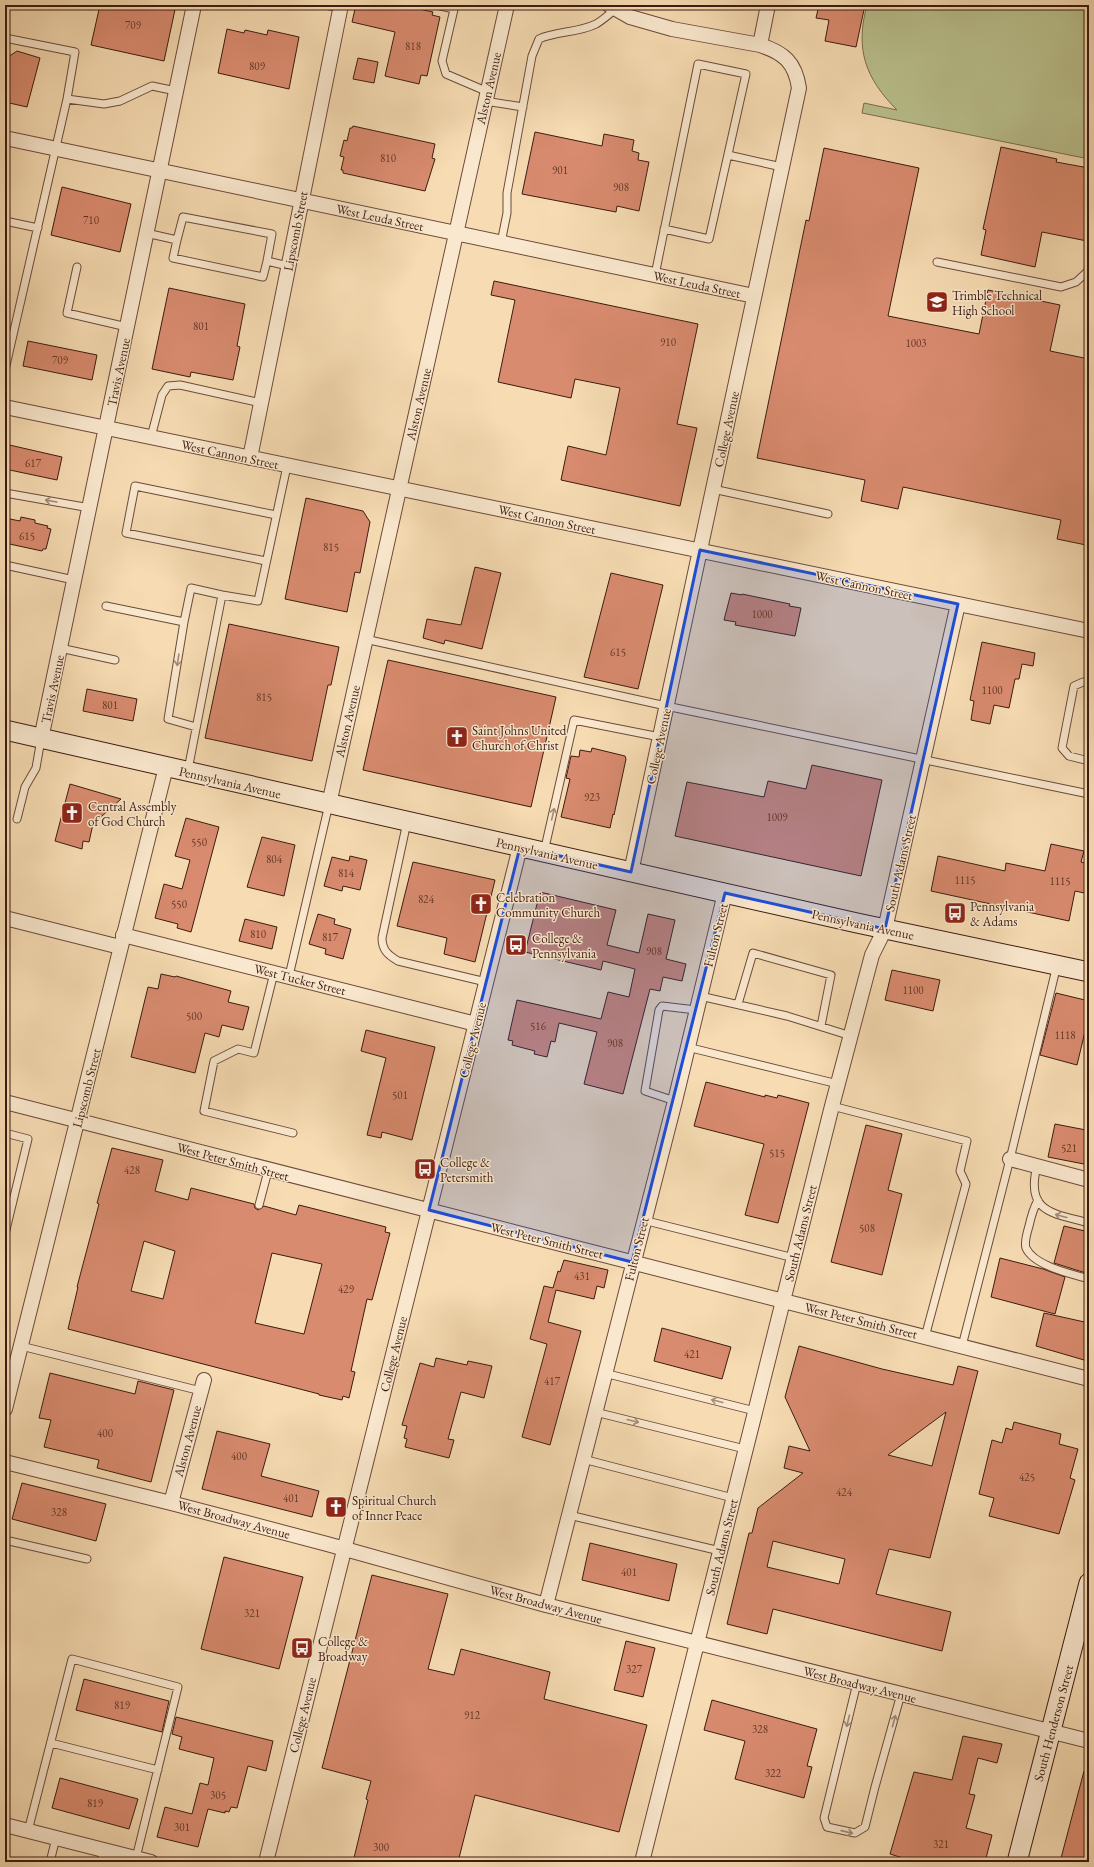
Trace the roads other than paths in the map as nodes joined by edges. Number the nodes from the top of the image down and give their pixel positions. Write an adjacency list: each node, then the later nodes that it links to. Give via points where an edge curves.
1 (194, 5): 11 (street, Travis Avenue)
2 (326, 5): 6 (lane)
3 (436, 5): 7 (lane)
4 (507, 5): 12 (street, Alston Avenue)
5 (768, 5): 10 (street)
6 (341, 6): 20 (street, Lipscomb Street)
7 (455, 7): 12 (lane, via 442,61 446,74)
8 (612, 7): 10 (street, College Avenue, via 630,17 672,29); 14 (lane, via 596,24 539,39 532,56)
9 (5, 38): 13 (lane, via 75,52)
10 (760, 45): 18 (street, College Avenue, via 784,56 797,76 799,88)
11 (176, 91): 13 (lane, via 152,86 120,101 104,104); 19 (street, Travis Avenue)
12 (487, 97): 14 (lane); 24 (street, Alston Avenue)
13 (67, 99): 16 (lane)
14 (523, 107): 27 (lane)
15 (5, 138): 16 (street, West Leuda Street)
16 (56, 149): 19 (street, West Leuda Street); 22 (lane)
17 (728, 155): 18 (lane); 23 (lane, via 709,239); 23 (lane, via 746,74 698,64)
18 (782, 167): 34 (street, College Avenue)
19 (159, 170): 20 (street, West Leuda Street); 25 (street, Travis Avenue)
20 (302, 201): 24 (street, West Leuda Street); 30 (street, Lipscomb Street)
21 (5, 221): 22 (lane)
22 (38, 228): 36 (lane)
23 (664, 229): 33 (lane)
24 (456, 233): 27 (street, West Leuda Street); 44 (street, Alston Avenue)
25 (146, 234): 26 (lane); 35 (street, Travis Avenue)
26 (177, 240): 28 (lane, via 173,258 263,277); 28 (lane, via 183,217 272,234)
27 (500, 243): 33 (street, West Leuda Street)
28 (267, 261): 30 (lane)
29 (937, 262): 32 (lane, via 1061,287 1076,282)
30 (288, 266): 38 (street, Lipscomb Street)
31 (77, 267): 35 (lane, via 67,313)
32 (1089, 270)
33 (655, 275): 34 (street, West Leuda Street)
34 (754, 296): 45 (street, College Avenue)
35 (127, 327): 40 (street, Travis Avenue)
36 (8, 346): 37 (lane)
37 (5, 370)
38 (261, 403): 41 (lane, via 180,385 168,386 162,395); 42 (street, Lipscomb Street)
39 (5, 407): 40 (street, West Cannon Street)
40 (106, 428): 41 (street, West Cannon Street); 47 (street, Travis Avenue)
41 (151, 437): 42 (street, West Cannon Street)
42 (250, 458): 43 (street, West Cannon Street)
43 (287, 466): 44 (street, West Cannon Street); 49 (lane)
44 (399, 488): 50 (street, West Cannon Street); 59 (street, Alston Avenue)
45 (713, 489): 48 (lane); 50 (street, College Avenue)
46 (5, 493): 47 (lane, one-way to 46)
47 (90, 508): 53 (street, Travis Avenue)
48 (828, 514)
49 (276, 515): 51 (lane); 51 (lane, via 135,486 126,533)
50 (700, 550): 55 (street, West Cannon Street); 63 (street, College Avenue)
51 (266, 561): 54 (lane, via 258,601)
52 (5, 565): 53 (lane)
53 (74, 580): 60 (street, Travis Avenue)
54 (222, 595): 57 (lane, via 191,588); 64 (lane)
55 (958, 604): 58 (street, West Cannon Street); 68 (street, South Adams Street)
56 (106, 606): 57 (lane)
57 (184, 622): 64 (lane, one-way to 64, via 168,719)
58 (1089, 631)
59 (366, 639): 63 (lane); 73 (street, Alston Avenue)
60 (60, 648): 61 (lane); 67 (street, Travis Avenue)
61 (115, 660)
62 (1089, 683): 69 (lane, via 1083,682 1074,686 1062,748 1069,756)
63 (666, 706): 66 (street, College Avenue); 68 (lane)
64 (196, 727): 71 (lane)
65 (5, 730): 67 (street, Pennsylvania Avenue)
66 (660, 737): 77 (lane, one-way to 66, via 574,720); 78 (street, College Avenue)
67 (41, 739): 70 (street, Pennsylvania Avenue); 74 (lane, via 36,768 25,787)
68 (923, 760): 72 (lane); 81 (street, South Adams Street)
69 (1089, 761)
70 (166, 767): 71 (street, Pennsylvania Avenue); 82 (street, Lipscomb Street)
71 (187, 772): 73 (street, Pennsylvania Avenue)
72 (1089, 794)
73 (329, 804): 75 (street, Pennsylvania Avenue); 86 (lane)
74 (17, 819)
75 (407, 822): 76 (street, Pennsylvania Avenue); 87 (lane, via 382,946 388,955 398,961)
76 (520, 847): 77 (street, Pennsylvania Avenue); 87 (street, College Avenue)
77 (544, 852): 78 (street, Pennsylvania Avenue)
78 (631, 872): 79 (street, Pennsylvania Avenue)
79 (725, 893): 81 (street, Pennsylvania Avenue); 88 (street, Fulton Street)
80 (5, 918): 82 (street, West Tucker Street)
81 (885, 929): 83 (street, Pennsylvania Avenue); 93 (street, South Adams Street, via 872,955)
82 (122, 941): 85 (street, West Tucker Street); 99 (street, Lipscomb Street)
83 (1057, 965): 84 (street, Pennsylvania Avenue); 102 (lane)
84 (1089, 972)
85 (274, 973): 86 (street, West Tucker Street); 101 (lane, via 254,1053 238,1049 214,1061 204,1111)
86 (289, 976): 91 (street, West Tucker Street)
87 (486, 982): 91 (street, College Avenue)
88 (700, 996): 89 (lane); 90 (street, Fulton Street)
89 (738, 1004): 92 (lane); 92 (lane, via 753,953 832,975)
90 (696, 1010): 94 (street, Fulton Street); 96 (lane, via 670,1006 662,1006 659,1010 645,1091)
91 (476, 1024): 108 (street, College Avenue)
92 (821, 1026): 93 (lane)
93 (851, 1036): 95 (street, South Adams Street)
94 (687, 1046): 95 (lane); 96 (street, Fulton Street)
95 (838, 1084): 98 (street, South Adams Street)
96 (675, 1101): 109 (street, Fulton Street)
97 (5, 1102): 99 (street, West Peter Smith Street)
98 (832, 1106): 112 (street, South Adams Street); 116 (lane, via 967,1141 960,1171 966,1184)
99 (78, 1121): 104 (street, West Peter Smith Street); 117 (street, Lipscomb Street)
100 (5, 1132): 111 (lane, via 28,1139)
101 (293, 1133)
102 (1010, 1159): 103 (street); 118 (lane)
103 (1037, 1166): 105 (street); 106 (lane, via 1033,1187)
104 (268, 1171): 107 (lane); 108 (street, West Peter Smith Street)
105 (1089, 1180)
106 (1038, 1200): 110 (lane, one-way to 106, via 1048,1211); 114 (lane, via 1032,1213 1026,1247 1046,1264)
107 (259, 1205)
108 (429, 1210): 113 (street, West Peter Smith Street); 132 (street, College Avenue)
109 (643, 1220): 112 (lane); 113 (street, Fulton Street)
110 (1089, 1223)
111 (5, 1234)
112 (794, 1258): 115 (street, South Adams Street)
113 (632, 1262): 115 (street, West Peter Smith Street); 119 (street, Fulton Street)
114 (1089, 1279)
115 (783, 1300): 116 (street, West Peter Smith Street); 123 (street, South Adams Street)
116 (925, 1337): 118 (street, West Peter Smith Street)
117 (21, 1346): 121 (lane); 122 (street, Lipscomb Street)
118 (962, 1346): 120 (street, West Peter Smith Street)
119 (604, 1373): 123 (lane, one-way to 119); 124 (street, Fulton Street)
120 (1089, 1379)
121 (202, 1385): 129 (street, Alston Avenue)
122 (5, 1409)
123 (755, 1411): 125 (street, South Adams Street)
124 (595, 1412): 125 (lane, one-way to 125); 126 (street, Fulton Street)
125 (745, 1449): 128 (street, South Adams Street)
126 (583, 1459): 128 (lane); 130 (street, Fulton Street)
127 (5, 1462): 129 (street, West Broadway Avenue)
128 (733, 1498): 133 (street, South Adams Street)
129 (171, 1502): 132 (street, West Broadway Avenue)
130 (569, 1515): 133 (lane); 136 (street, Fulton Street)
131 (5, 1540): 134 (lane)
132 (344, 1548): 136 (street, West Broadway Avenue); 151 (street, College Avenue)
133 (720, 1552): 137 (street, South Adams Street)
134 (87, 1560)
135 (1089, 1583): 140 (street, South Henderson Street)
136 (546, 1604): 137 (street, West Broadway Avenue)
137 (697, 1642): 138 (street, West Broadway Avenue); 152 (street, South Adams Street)
138 (857, 1683): 139 (street, West Broadway Avenue); 139 (lane, one-way to 139, via 825,1813 827,1827 855,1833 865,1827)
139 (901, 1694): 140 (street, West Broadway Avenue)
140 (1051, 1732): 141 (street, West Broadway Avenue); 153 (street, South Henderson Street)
141 (1089, 1741)
142 (51, 1743): 143 (lane); 143 (lane, via 72,1660 178,1687); 145 (lane)
143 (158, 1770): 148 (lane)
144 (5, 1825): 145 (street)
145 (28, 1831): 146 (street)
146 (56, 1838): 147 (street); 149 (lane)
147 (103, 1856): 148 (street)
148 (136, 1858): 150 (street)
149 (50, 1862)
150 (151, 1862)
151 (266, 1862)
152 (642, 1862)
153 (1017, 1862)

